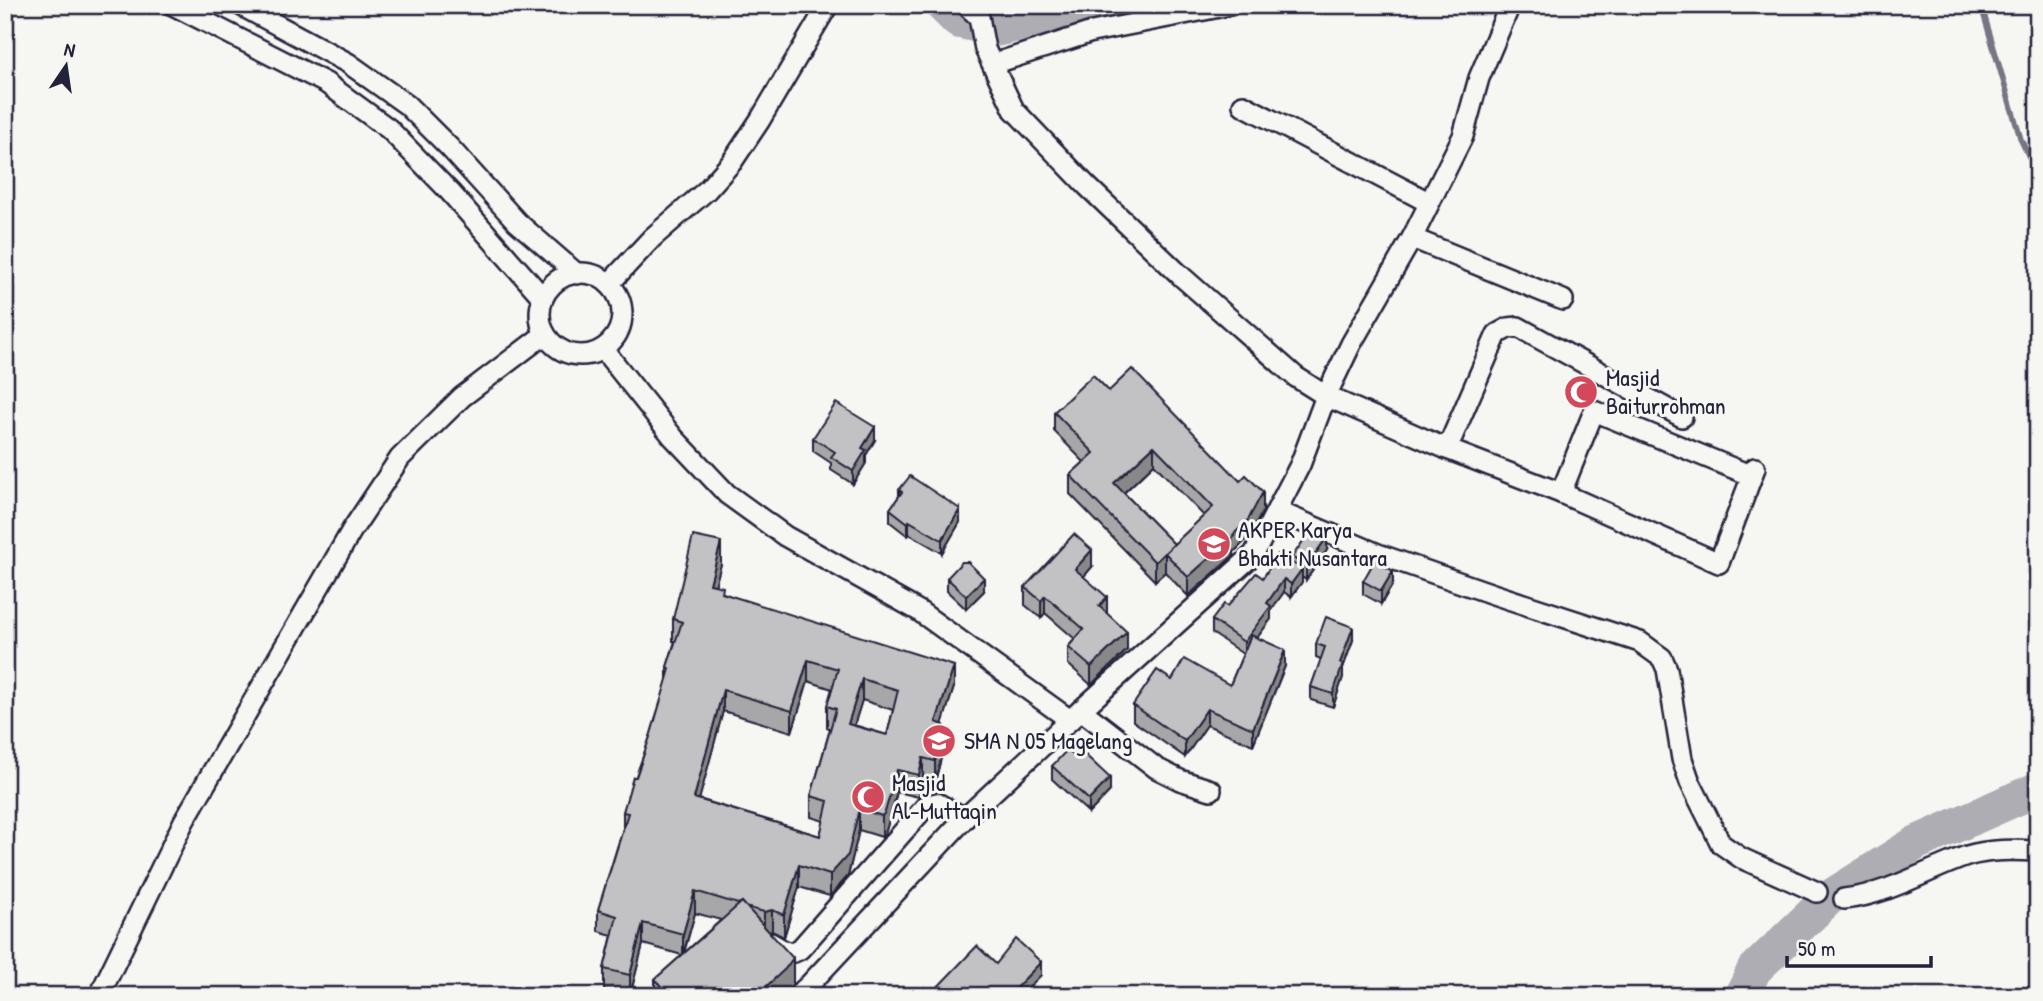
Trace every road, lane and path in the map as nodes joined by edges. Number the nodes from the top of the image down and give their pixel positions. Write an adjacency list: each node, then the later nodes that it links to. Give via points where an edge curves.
1 (173, 5): 13 (street, via 326,83 380,121)
2 (240, 5): 11 (street, via 348,63 407,105 517,222)
3 (828, 5): 12 (street, via 732,162)
4 (1230, 5): 7 (street)
5 (1510, 5): 9 (street, via 1479,78 1463,136)
6 (973, 11): 7 (street)
7 (989, 57): 17 (street, via 1014,110 1087,186 1199,292 1296,377)
8 (1243, 104): 9 (street)
9 (1428, 202): 10 (street)
10 (1412, 238): 14 (street); 17 (street)
11 (577, 274): 12 (street, via 589,274); 13 (street, via 557,281)
12 (609, 284): 16 (street, via 617,294 622,318)
13 (543, 298): 15 (street, via 540,310)
14 (1563, 300)
15 (545, 334): 16 (street, via 565,352 591,354); 29 (street, via 462,397 400,458 352,530 190,810)
16 (603, 349): 22 (street, via 673,437 727,494 785,536 919,611)
17 (1326, 396): 19 (street); 21 (street)
18 (1682, 417): 19 (street, via 1518,327 1508,328 1497,334)
19 (1447, 449): 20 (street)
20 (1561, 493): 20 (street, via 1719,564 1754,472 1594,411)
21 (1278, 511): 22 (street, via 1254,554); 26 (street, via 1378,554 1652,649 1667,669 1690,782 1721,844 1741,858)
22 (1076, 715): 23 (street, via 1156,768); 24 (street)
23 (1211, 790)
24 (965, 818): 28 (street, via 937,803 926,806 800,950 787,953); 30 (street)
25 (2038, 850): 27 (street, via 1968,856 1881,892)
26 (1817, 892)
27 (1843, 899)
28 (771, 943)
29 (99, 996)
30 (797, 996)

